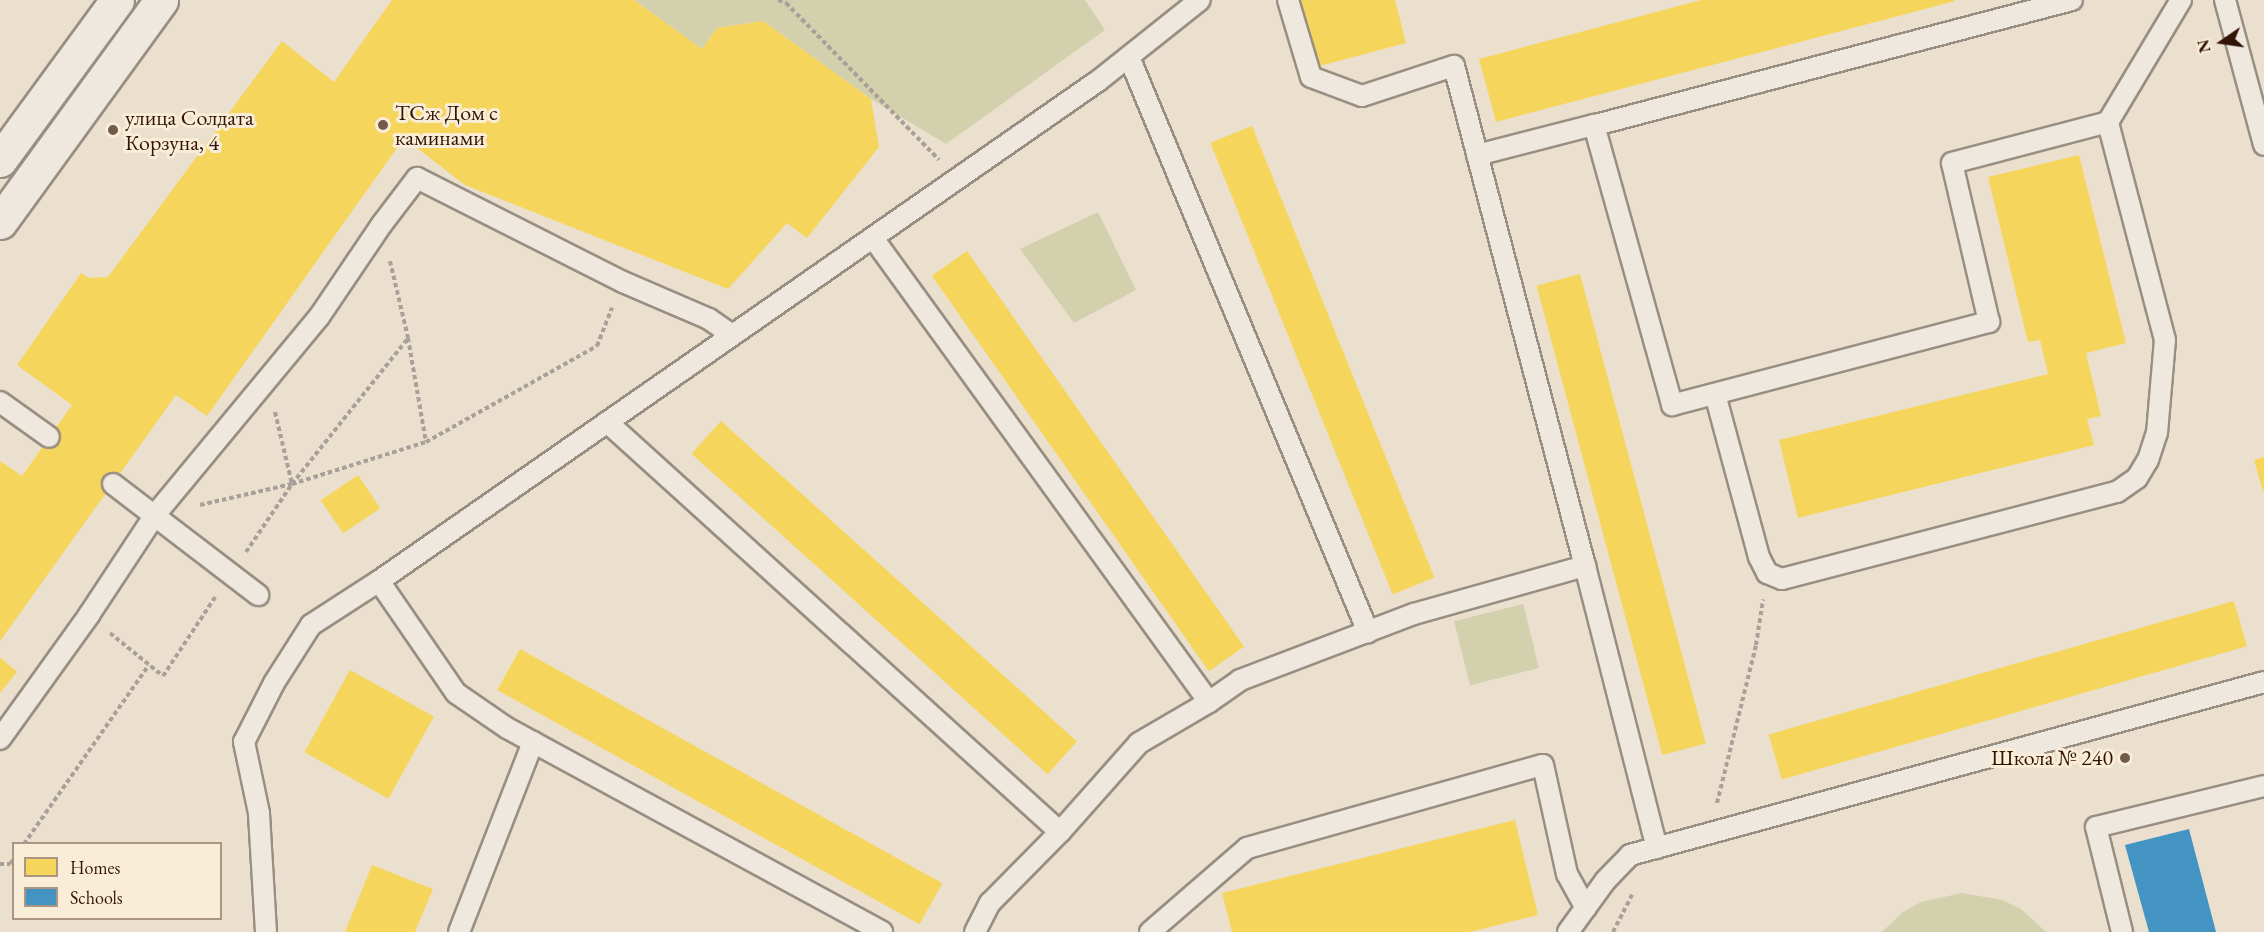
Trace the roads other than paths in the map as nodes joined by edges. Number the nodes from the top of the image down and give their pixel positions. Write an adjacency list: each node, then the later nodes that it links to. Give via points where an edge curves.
1 (117, 0): 13 (street)
2 (161, 0): 14 (street)
3 (1200, 0): 8 (lane)
4 (1288, 0): 12 (lane, via 1311,77 1362,96 1454,66)
5 (2072, 0): 10 (lane)
6 (2181, 0): 9 (lane)
7 (2225, 0): 11 (lane)
8 (1129, 57): 15 (lane); 26 (lane)
9 (2108, 122): 17 (lane, via 1952,163 1989,322); 17 (lane, via 2165,340 2157,433 2137,478 2117,492 1782,579 1767,573 1759,557)
10 (1594, 124): 12 (lane); 17 (lane, via 1672,405)
11 (2264, 144)
12 (1477, 155): 23 (lane)
13 (0, 160)
14 (0, 222)
15 (873, 238): 16 (lane); 28 (lane)
16 (732, 335): 19 (lane); 22 (lane, via 709,319 622,282 417,178 381,224 319,318)
17 (1715, 394)
18 (0, 402): 20 (lane)
19 (607, 422): 24 (lane); 32 (lane)
20 (49, 437)
21 (112, 484): 22 (lane)
22 (155, 515): 25 (lane); 29 (lane)
23 (1585, 566): 26 (lane, via 1414,614); 33 (lane)
24 (379, 581): 30 (lane, via 456,693); 35 (lane, via 311,625 274,683 244,742 259,813)
25 (258, 595)
26 (1368, 632): 28 (lane, via 1240,680)
27 (2264, 682): 33 (lane)
28 (1209, 702): 32 (lane, via 1139,743)
29 (0, 739)
30 (532, 742): 36 (lane); 37 (lane)
31 (2264, 786): 41 (lane, via 2096,826)
32 (1060, 832): 38 (lane, via 990,903)
33 (1657, 848): 34 (lane, via 1630,855)
34 (1586, 908): 39 (lane, via 1567,874 1543,765 1246,848); 40 (lane)
35 (267, 932)
36 (459, 932)
37 (882, 932)
38 (975, 932)
39 (1150, 932)
40 (1568, 932)
41 (2122, 932)

